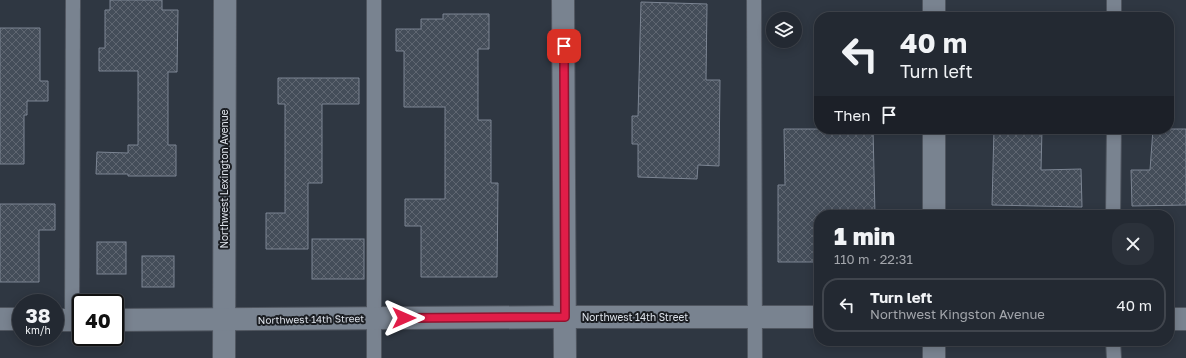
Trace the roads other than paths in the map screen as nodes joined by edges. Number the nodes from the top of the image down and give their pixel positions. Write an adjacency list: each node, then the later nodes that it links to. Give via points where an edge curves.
1 (73, 0): 22 (lane)
2 (225, 0): 24 (street, Northwest Lexington Avenue)
3 (374, 0): 16 (lane)
4 (563, 0): 14 (street)
5 (754, 0): 17 (lane)
6 (934, 0): 8 (street)
7 (1114, 0): 9 (lane)
8 (934, 12)
9 (1114, 12)
10 (934, 134): 12 (street)
11 (1114, 134): 13 (lane)
12 (934, 210)
13 (1113, 210)
14 (565, 317): 16 (street, Northwest 14th Street); 17 (street, Northwest 14th Street); 29 (street)
15 (814, 317): 17 (street, Northwest 14th Street)
16 (374, 318): 24 (street, Northwest 14th Street); 28 (lane)
17 (754, 318): 30 (lane)
18 (0, 319): 19 (street)
19 (12, 319)
20 (1174, 319): 21 (street)
21 (1186, 319)
22 (69, 320)
23 (124, 320): 24 (street, Northwest 14th Street)
24 (224, 320): 27 (street, Northwest Lexington Avenue)
25 (934, 346): 31 (street)
26 (1114, 346): 32 (lane)
27 (224, 358)
28 (374, 358)
29 (565, 358)
30 (755, 358)
31 (934, 358)
32 (1114, 358)

